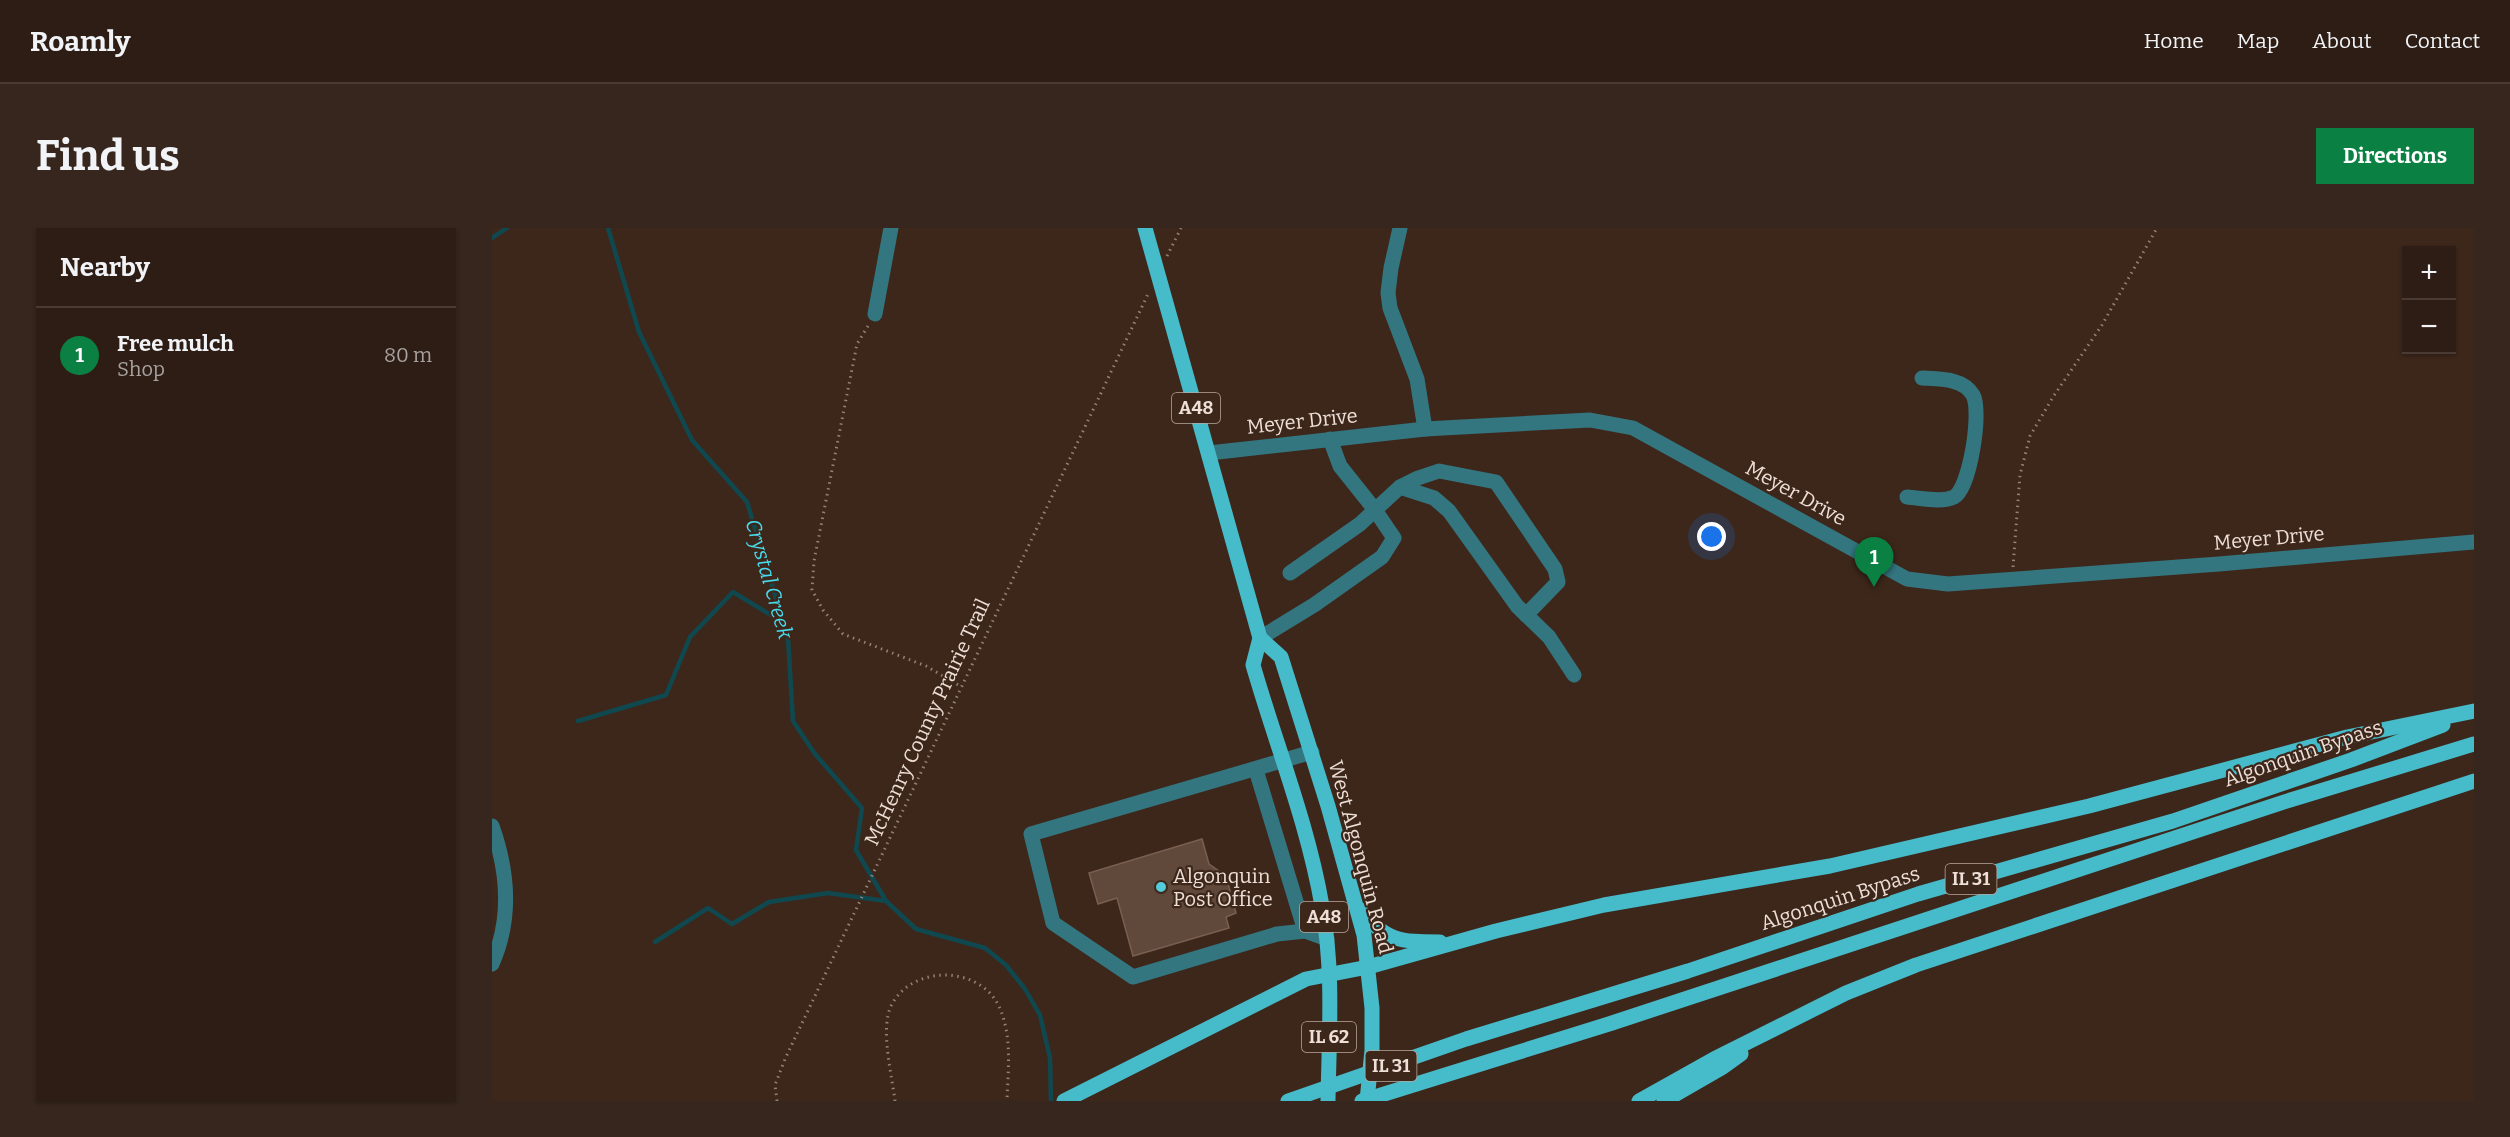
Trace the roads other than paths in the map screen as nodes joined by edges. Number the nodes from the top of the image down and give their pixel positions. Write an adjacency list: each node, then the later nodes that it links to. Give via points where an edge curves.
1 (891, 228): 4 (street)
2 (1145, 228): 8 (main road, A48)
3 (1400, 228): 6 (street, via 1388,293 1417,379)
4 (875, 314)
5 (1922, 378): 10 (street, via 1949,380 1963,385 1973,396 1976,409 1971,465 1959,493 1950,499)
6 (1425, 429): 7 (street, Meyer Drive); 12 (street, Meyer Drive, via 1590,420 1633,428 1907,579 1948,584)
7 (1330, 439): 8 (street, Meyer Drive); 11 (street, via 1340,466)
8 (1209, 453): 15 (main road, A48)
9 (1400, 487): 11 (street); 14 (street, via 1434,498 1449,511); 14 (street, via 1439,471 1496,482 1555,570 1558,582)
10 (1908, 497)
11 (1375, 510): 13 (street); 15 (street, via 1394,538 1382,557)
12 (2474, 542)
13 (1290, 573)
14 (1526, 615): 16 (street, via 1549,637)
15 (1260, 638): 19 (main road, West Algonquin Road / A48, via 1281,657); 20 (main road, A48, via 1253,665)
16 (1574, 675)
17 (2474, 712): 27 (main road, via 2347,737 2089,806 1842,863 1604,905); 32 (main road, Algonquin Bypass / IL 31, via 2351,760 2173,820 1918,894 1688,971 1466,1039)
18 (2474, 744): 35 (main road, Algonquin Bypass / IL 31)
19 (1312, 752): 20 (street); 24 (main road, West Algonquin Road / A48)
20 (1283, 762): 21 (street); 26 (main road, A48, via 1309,850)
21 (1256, 770): 25 (street); 25 (street, via 1031,834 1053,923 1133,977 1277,934)
22 (2474, 781): 31 (main road, via 1916,965 1846,993)
23 (492, 826): 28 (street, via 506,887 504,925)
24 (1355, 904): 27 (main road, via 1386,936 1414,942); 29 (main road, West Algonquin Road / A48)
25 (1305, 932): 26 (street)
26 (1326, 939): 30 (main road, A48)
27 (1461, 942): 29 (main road)
28 (492, 964)
29 (1368, 967): 30 (main road); 36 (main road, West Algonquin Road / IL 62, via 1372,1050)
30 (1330, 972): 32 (main road, IL 62); 33 (main road, via 1306,979)
31 (1764, 1036): 37 (main road); 38 (main road, via 1723,1067)
32 (1322, 1097): 34 (main road, Algonquin Bypass / IL 31)
33 (1064, 1101)
34 (1288, 1101)
35 (1362, 1101)
36 (1367, 1101)
37 (1639, 1101)
38 (1664, 1101)

